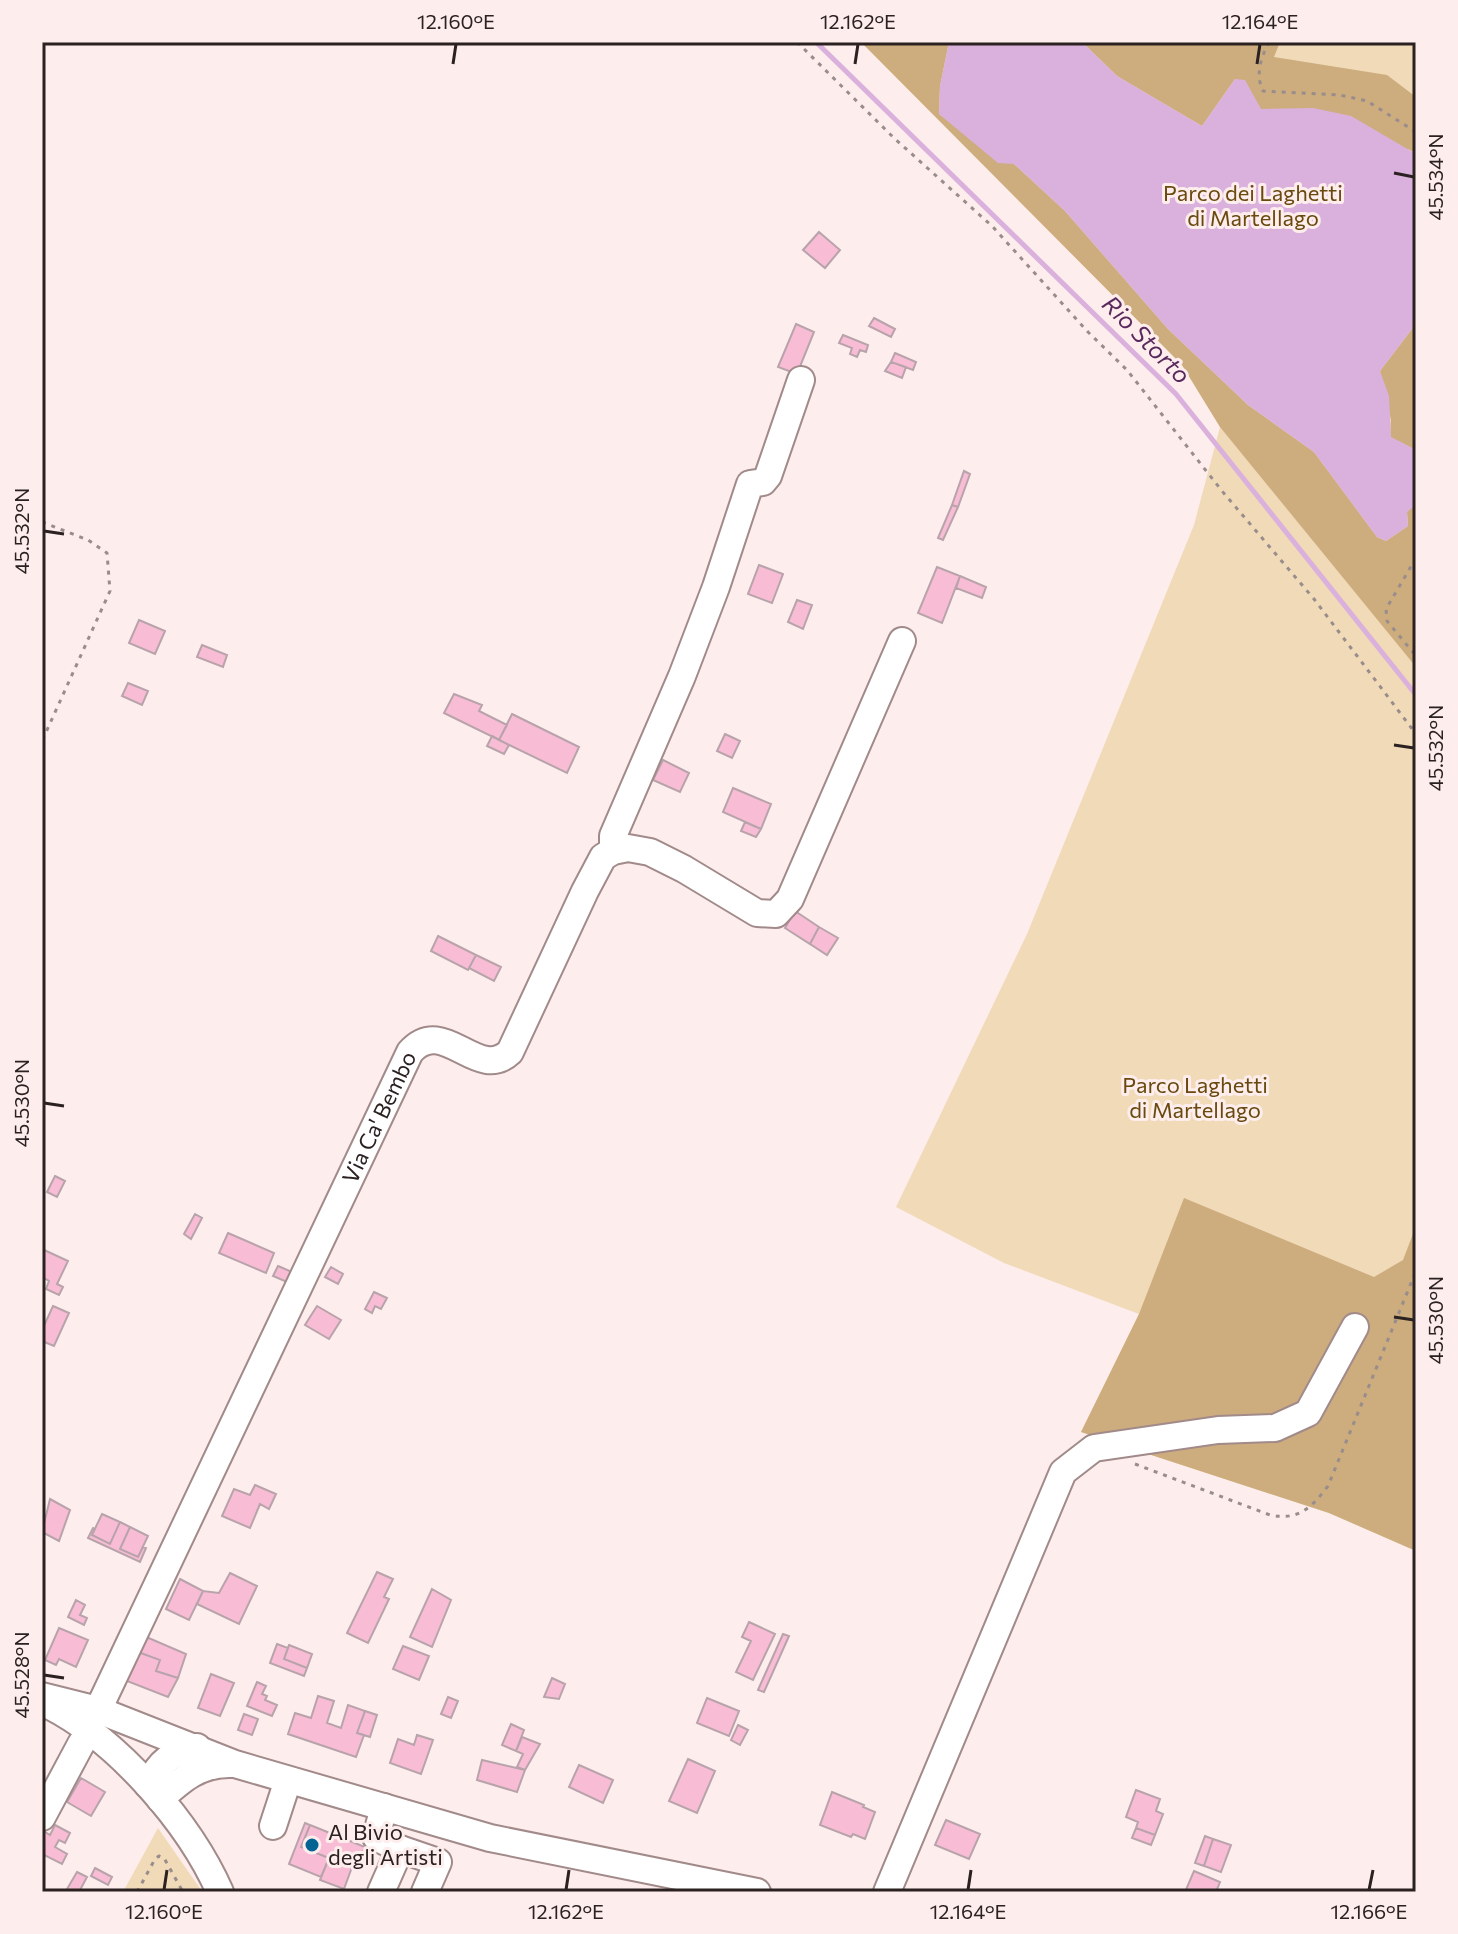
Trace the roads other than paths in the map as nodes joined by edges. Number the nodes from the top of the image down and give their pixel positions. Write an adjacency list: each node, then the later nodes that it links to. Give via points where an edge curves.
1 (801, 380): 3 (street, via 768,476 750,484 682,676 613,836)
2 (902, 641): 3 (street, via 790,899 776,914 757,913 650,852)
3 (613, 851): 6 (street, Via Ca' Bembo, via 603,857 585,891 510,1052 487,1060 445,1042 424,1040 404,1062)
4 (1355, 1327): 20 (street, via 1308,1413 1275,1428 1218,1430 1094,1448 1063,1472)
5 (42, 1699): 6 (street)
6 (94, 1721): 7 (street); 10 (street); 12 (street, Via Ca' Bembo)
7 (197, 1747): 8 (street); 10 (street, via 160,1763)
8 (235, 1764): 9 (street); 10 (street, via 201,1767)
9 (288, 1780): 11 (street); 14 (street)
10 (154, 1792): 16 (street)
11 (384, 1807): 13 (street); 15 (street, via 376,1837)
12 (42, 1817)
13 (431, 1821): 15 (street); 19 (street, via 534,1848)
14 (273, 1826)
15 (411, 1852): 17 (street); 18 (street, via 438,1862)
16 (220, 1892)
17 (381, 1892)
18 (425, 1892)
19 (757, 1892)
20 (887, 1892)

